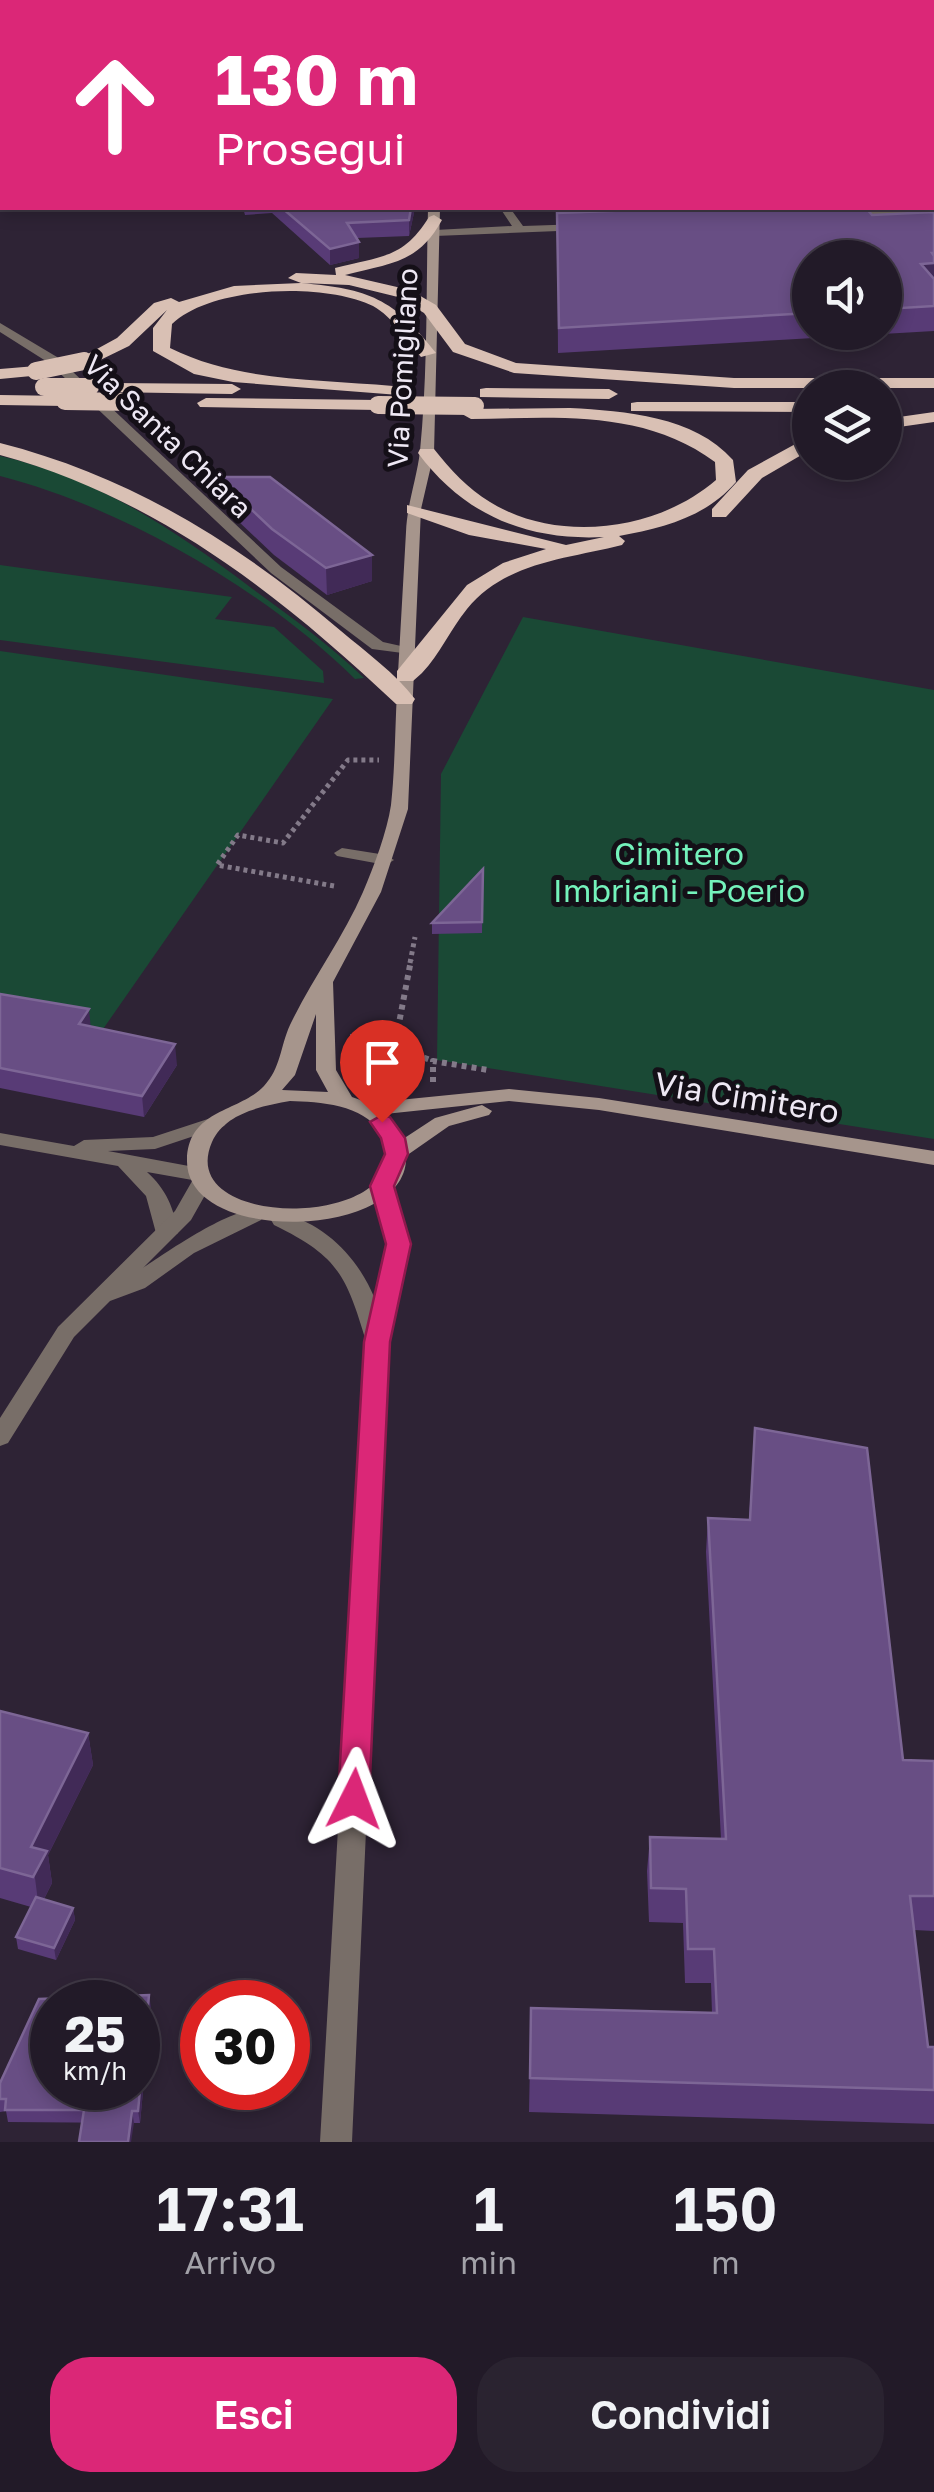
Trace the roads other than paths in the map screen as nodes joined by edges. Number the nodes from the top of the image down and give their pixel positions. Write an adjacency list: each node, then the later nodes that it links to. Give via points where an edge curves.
1 (507, 210): 5 (street, via 519,230)
2 (934, 212): 3 (street); 4 (street)
3 (856, 213)
4 (837, 216)
5 (434, 220): 6 (street); 7 (highway, via 421,244 391,260); 8 (main road, Via Pomigliano)
6 (598, 226)
7 (296, 278): 8 (highway, via 380,285); 12 (highway, bridge, via 233,285 160,307 123,342)
8 (430, 309): 10 (main road, Via Pomigliano); 13 (highway, via 459,348 514,368 734,383)
9 (0, 327): 31 (street, Via Santa Chiara, via 53,360)
10 (427, 354): 15 (highway, via 378,302 320,289 254,289 202,299 167,317 161,328 162,351 200,370); 28 (main road, Via Pomigliano)
11 (0, 374): 12 (highway)
12 (40, 379): 14 (highway); 15 (highway, bridge, via 112,388)
13 (934, 383)
14 (0, 387)
15 (393, 391): 20 (highway)
16 (934, 392): 17 (highway)
17 (902, 393)
18 (792, 395): 20 (highway)
19 (0, 400): 20 (highway, bridge, via 270,410)
20 (477, 404): 23 (highway); 28 (highway, via 660,424 705,442 724,460 726,482 682,516 628,527 558,528 488,508 454,486)
21 (934, 405): 22 (highway)
22 (902, 406)
23 (792, 407)
24 (934, 417): 25 (highway)
25 (902, 422)
26 (0, 449): 32 (highway, via 132,494)
27 (792, 451): 30 (highway, via 769,463 711,518)
28 (427, 452): 29 (main road, Via Pomigliano)
29 (414, 509): 30 (highway, via 507,539); 33 (main road, Via Pomigliano)
30 (582, 547): 34 (highway, via 507,568 463,600)
31 (276, 570): 32 (street, Via Santa Chiara); 33 (street, via 369,640)
32 (284, 596): 34 (highway)
33 (404, 651): 34 (main road, Via Pomigliano)
34 (404, 688): 36 (main road, Via Pomigliano, via 399,809)
35 (342, 853): 36 (lane)
36 (386, 860): 37 (main road, Via Pomigliano)
37 (325, 982): 39 (main road, Via Pomigliano, via 299,1027 285,1076); 40 (main road, via 326,1070)
38 (549, 1098): 41 (main road, via 509,1095); 44 (main road, via 456,1116); 45 (main road, Via Cimitero)
39 (263, 1099): 40 (main road); 42 (main road)
40 (344, 1100): 41 (main road)
41 (365, 1110): 44 (main road, via 393,1138)
42 (216, 1122): 43 (street, via 155,1143); 47 (main road, via 196,1156)
43 (11, 1142): 46 (street)
44 (396, 1154): 48 (main road)
45 (934, 1158)
46 (123, 1163): 47 (street); 51 (street, via 154,1185)
47 (200, 1178): 49 (main road, via 224,1203); 51 (street, via 184,1215)
48 (382, 1186): 50 (main road, via 356,1205 321,1217); 53 (street, via 398,1244)
49 (253, 1215): 50 (main road); 52 (street)
50 (282, 1220): 53 (street, via 316,1235 354,1271)
51 (167, 1233): 52 (street)
52 (103, 1297): 54 (street, via 66,1332)
53 (377, 1342): 55 (street)
54 (0, 1437)
55 (336, 2142)

